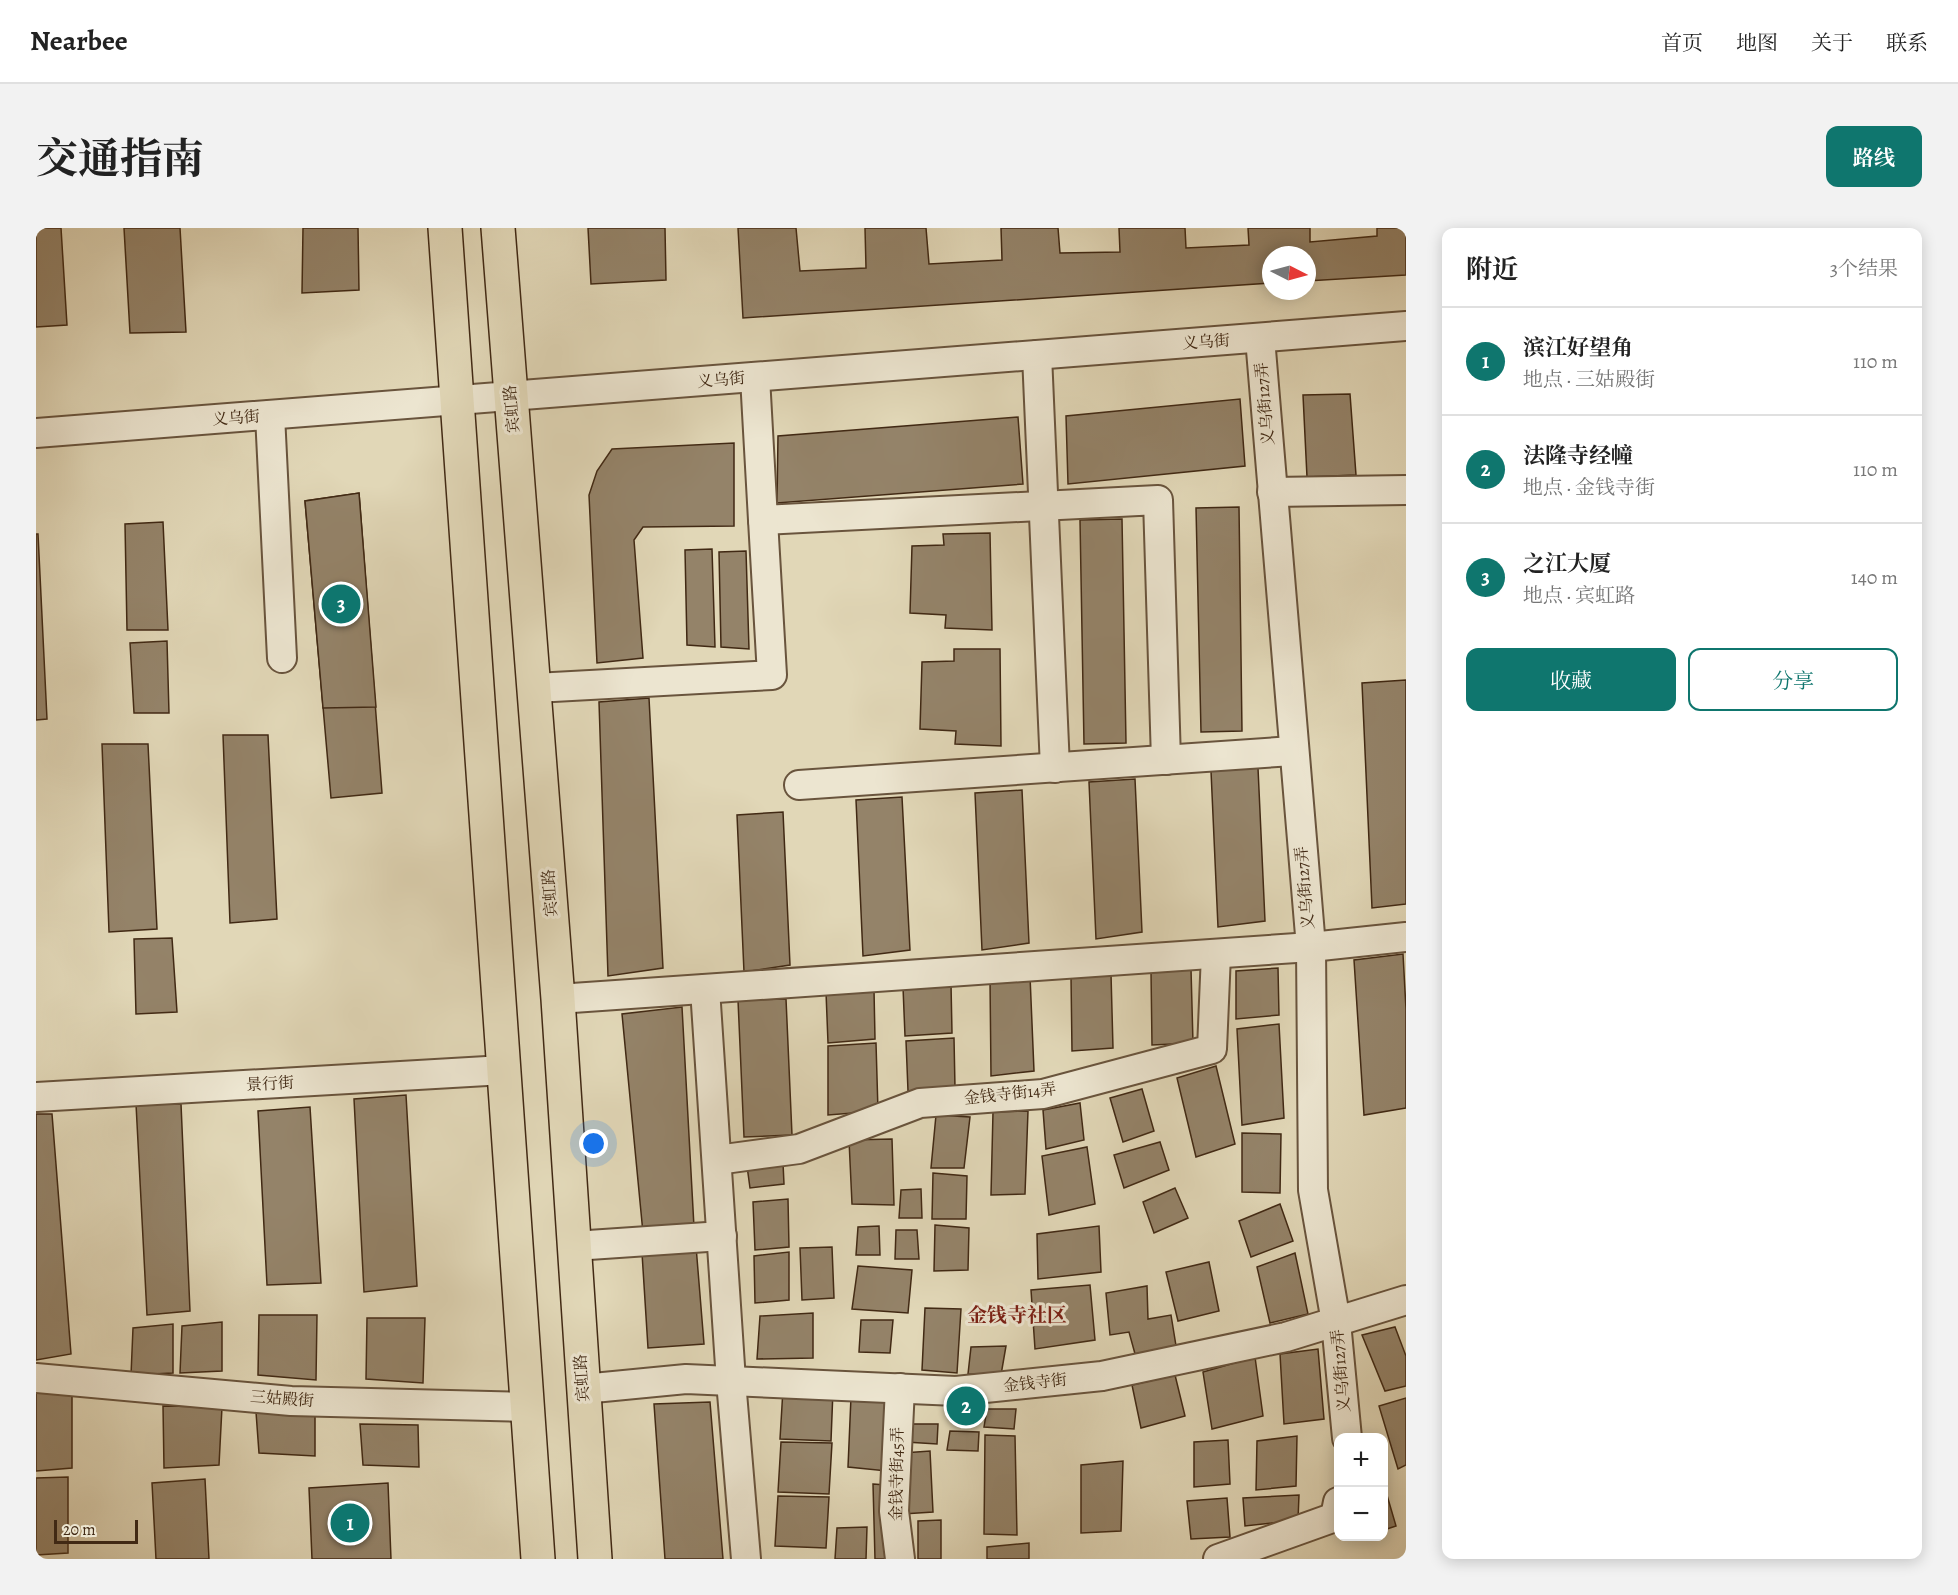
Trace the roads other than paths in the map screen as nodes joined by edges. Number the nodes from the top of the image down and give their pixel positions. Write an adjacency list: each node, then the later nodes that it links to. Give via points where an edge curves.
1 (445, 228): 8 (main road)
2 (498, 228): 7 (main road, 宾虹路)
3 (1406, 326): 4 (street, 义乌街)
4 (1260, 338): 5 (street, 义乌街); 12 (street, 义乌街127弄)
5 (1037, 355): 6 (street, 义乌街); 13 (street)
6 (755, 377): 7 (street, 义乌街); 14 (street)
7 (510, 396): 8 (street, 义乌街); 16 (main road, 宾虹路)
8 (458, 400): 9 (street, 义乌街); 26 (main road)
9 (270, 415): 10 (street, 义乌街); 15 (street)
10 (36, 433)
11 (1406, 490): 12 (street)
12 (1272, 492): 17 (street, 义乌街127弄)
13 (1043, 506): 14 (street); 18 (street, via 1158,500); 19 (street)
14 (763, 520): 16 (street, via 772,675)
15 (282, 658)
16 (535, 688): 25 (main road, 宾虹路)
17 (1293, 751): 18 (street); 22 (street, 义乌街127弄)
18 (1166, 760): 19 (street)
19 (1055, 768): 20 (street)
20 (799, 785)
21 (1406, 937): 22 (street)
22 (1311, 947): 23 (street); 32 (street, 义乌街127弄, via 1313,1190)
23 (1216, 954): 24 (street); 28 (street, 金钱寺街14弄, via 1212,1049 1043,1094 920,1103 799,1149)
24 (705, 989): 25 (street); 28 (street)
25 (558, 999): 30 (main road, 宾虹路)
26 (504, 1070): 27 (street, 景行街); 37 (main road)
27 (36, 1098)
28 (717, 1160): 29 (street)
29 (722, 1236): 30 (street); 34 (street)
30 (574, 1246): 36 (main road, 宾虹路)
31 (1406, 1300): 32 (street, 金钱寺街)
32 (1336, 1322): 35 (street, 金钱寺街, via 1286,1337 1102,1376 956,1391); 38 (street, 义乌街127弄)
33 (36, 1377): 37 (street, 三姑殿街, via 291,1401)
34 (731, 1381): 35 (street, 金钱寺街); 36 (street, 金钱寺街, via 686,1379); 42 (street)
35 (900, 1388): 43 (street, 金钱寺街45弄, via 894,1511)
36 (583, 1389): 41 (main road, 宾虹路)
37 (528, 1407): 40 (main road)
38 (1347, 1433)
39 (1334, 1517): 44 (street)
40 (538, 1559)
41 (595, 1559)
42 (746, 1559)
43 (900, 1559)
44 (1218, 1559)

